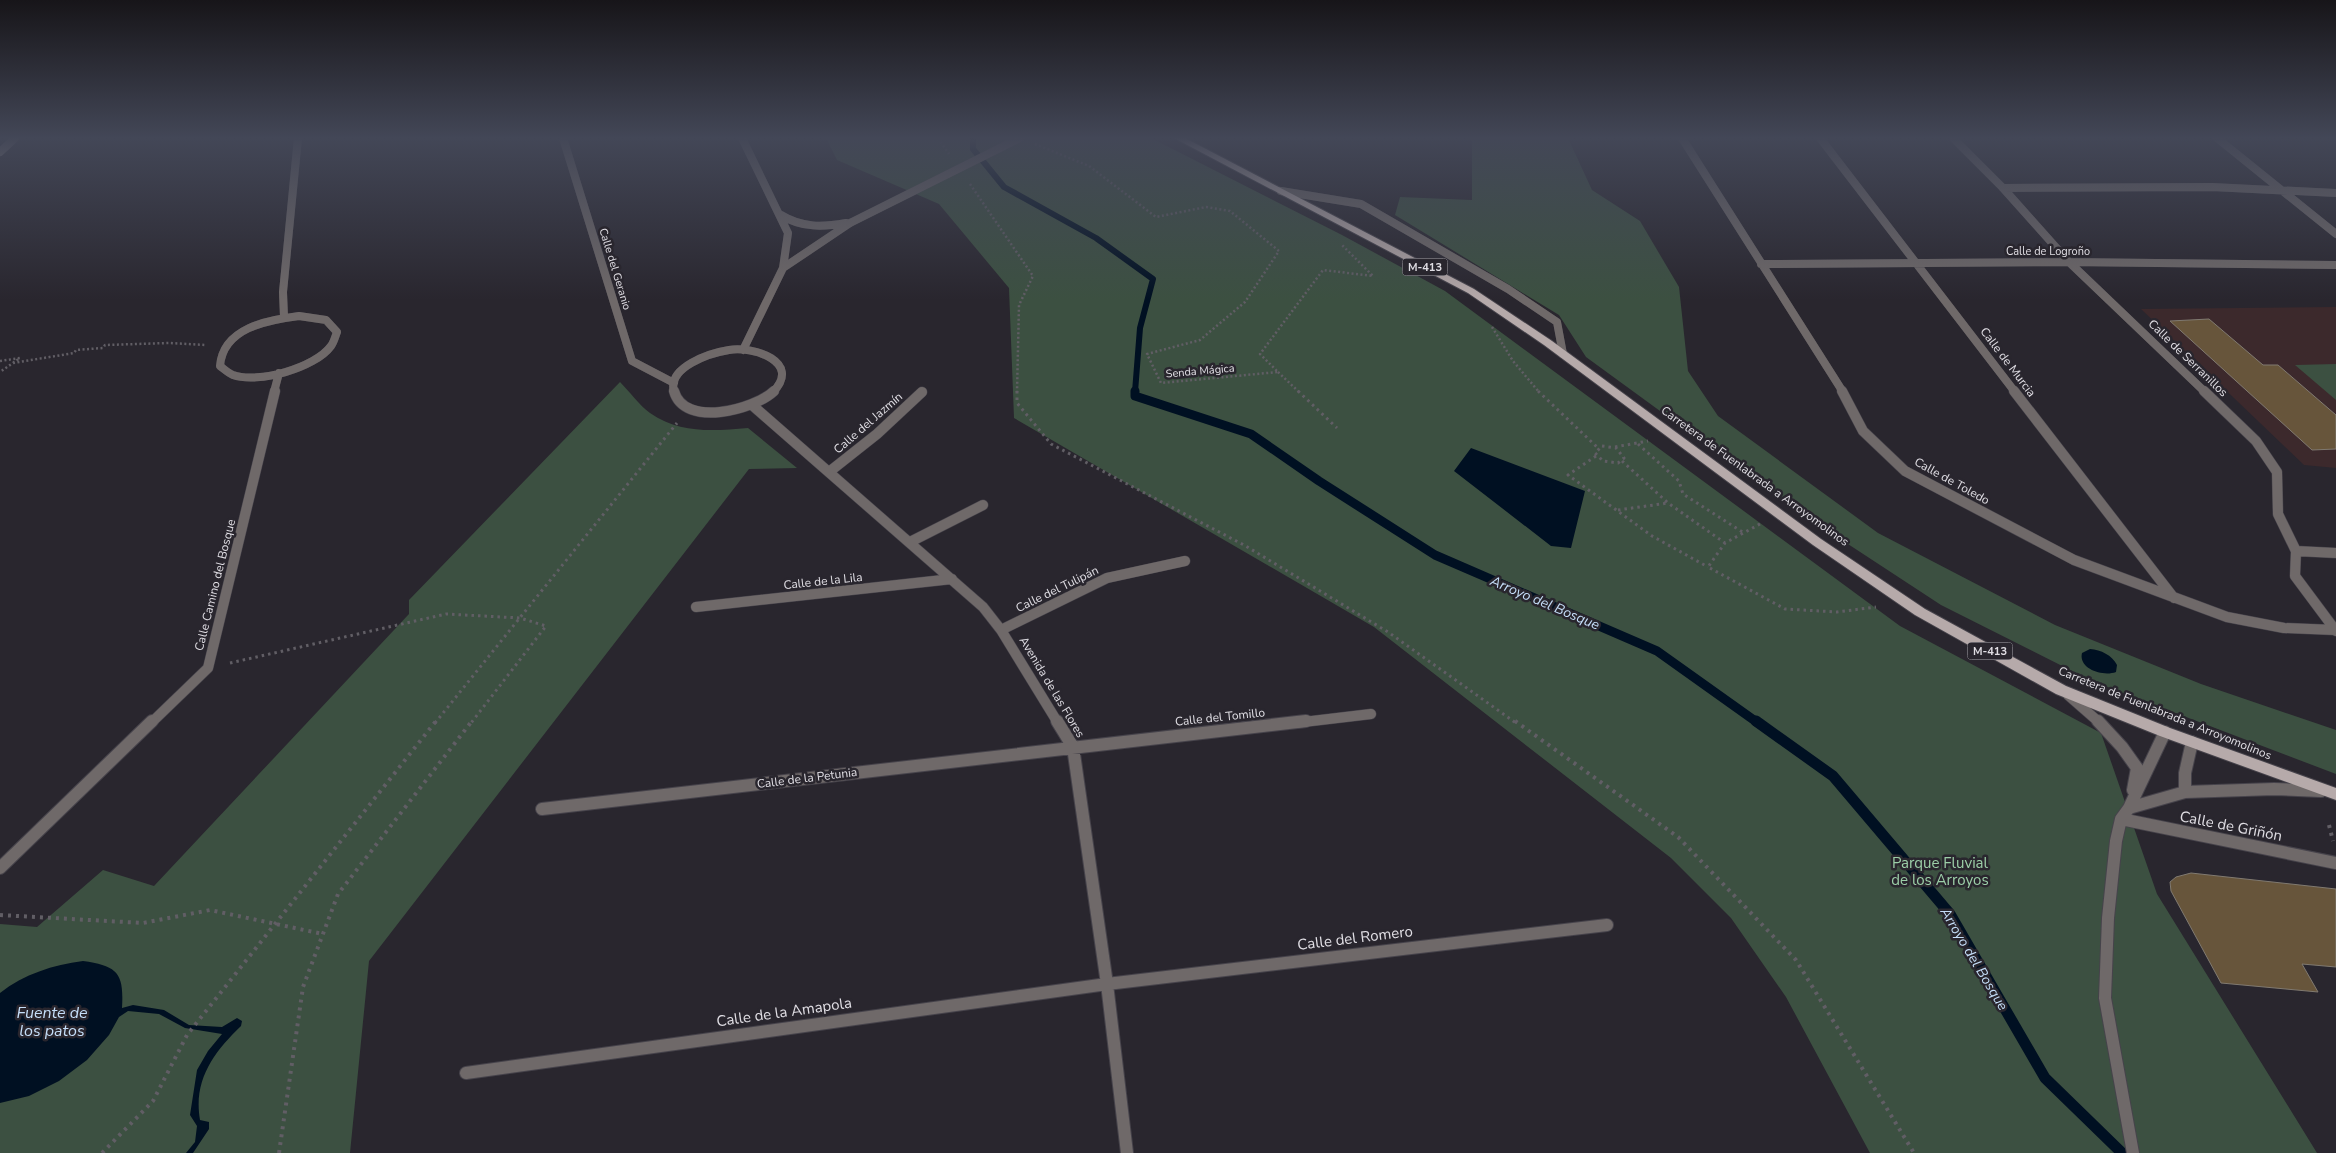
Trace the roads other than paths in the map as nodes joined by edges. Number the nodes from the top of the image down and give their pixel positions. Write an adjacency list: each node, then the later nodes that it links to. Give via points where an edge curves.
1 (293, 192): 21 (street, via 283,292)
2 (579, 192): 25 (street, Calle del Geranio, via 632,361)
3 (768, 192): 13 (street)
4 (912, 192): 14 (street, bridge)
5 (1283, 192): 23 (main road, Carretera de Fuenlabrada a Arroyomolinos / M-413, via 1471,291)
6 (1286, 192): 23 (street, via 1360,204 1445,252 1557,322)
7 (1716, 192): 17 (street, Calle de Toledo)
8 (1861, 192): 18 (street, Calle de Murcia)
9 (2006, 192): 16 (street, Calle de Serranillos)
10 (2283, 192): 15 (street)
11 (2319, 192): 12 (street)
12 (2336, 193)
13 (779, 214): 14 (street, via 802,225); 20 (street, via 788,233)
14 (850, 223): 20 (street)
15 (2336, 234)
16 (2069, 262): 18 (street, Calle de Logroño); 19 (street, Calle de Logroño); 31 (street, Calle de Serranillos, via 2256,441 2277,472 2278,514)
17 (1761, 264): 18 (street, Calle de Logroño); 35 (street, Calle de Toledo, via 1845,396 1863,431 1905,470 2074,560)
18 (1917, 264): 35 (street, Calle de Murcia, via 2147,566)
19 (2336, 265)
20 (783, 268): 22 (street)
21 (284, 317): 24 (street, via 322,318 333,324 337,332 330,346 318,357); 24 (street, via 251,328 224,346 218,357 220,366 233,375)
22 (743, 350): 25 (street, via 710,354 695,361 681,371); 27 (street, via 773,358 781,369 782,378 774,391)
23 (1564, 354): 39 (main road, Carretera de Fuenlabrada a Arroyomolinos / M-413, via 1817,542 1920,612)
24 (279, 374): 50 (street, Calle Camino del Bosque, via 208,668)
25 (674, 383): 27 (street, via 674,394 681,404 703,412 724,412)
26 (922, 392): 28 (street, Calle del Jazmín, via 856,453)
27 (752, 405): 28 (street, Avenida de las Flores)
28 (829, 472): 30 (street, Avenida de las Flores)
29 (982, 506): 30 (street)
30 (910, 542): 34 (street, Avenida de las Flores)
31 (2296, 551): 32 (street); 38 (street, Calle de Serranillos, via 2295,576)
32 (2336, 553)
33 (1184, 561): 37 (street, Calle del Tulipán, via 1107,578)
34 (952, 579): 36 (street, Calle de la Lila); 37 (street, Avenida de las Flores, via 983,607)
35 (2177, 600): 38 (street, Calle de Toledo, via 2228,616 2284,628)
36 (696, 608)
37 (1001, 630): 43 (street, Avenida de las Flores)
38 (2336, 630)
39 (2061, 690): 41 (main road, Carretera de Fuenlabrada a Arroyomolinos / M-413); 46 (street, via 2097,718 2123,745 2137,768)
40 (1371, 714): 43 (street, Calle del Tomillo)
41 (2165, 732): 42 (main road, Carretera de Fuenlabrada a Arroyomolinos / M-413); 46 (street)
42 (2192, 742): 44 (street, via 2185,773); 45 (main road, Carretera de Fuenlabrada a Arroyomolinos / M-413)
43 (1072, 747): 47 (street, Calle de la Petunia); 52 (street, Avenida de las Flores)
44 (2185, 792): 45 (street, via 2274,789); 46 (street)
45 (2331, 793)
46 (2129, 808): 48 (street)
47 (542, 809)
48 (2121, 819): 49 (street, Calle de Griñón); 55 (street, via 2108,918 2105,998)
49 (2336, 863)
50 (0, 868)
51 (1606, 925): 52 (street, Calle del Romero)
52 (1107, 984): 53 (street, Calle de la Amapola); 54 (street, Avenida de las Flores)
53 (466, 1072)
54 (1127, 1153)
55 (2133, 1153)

